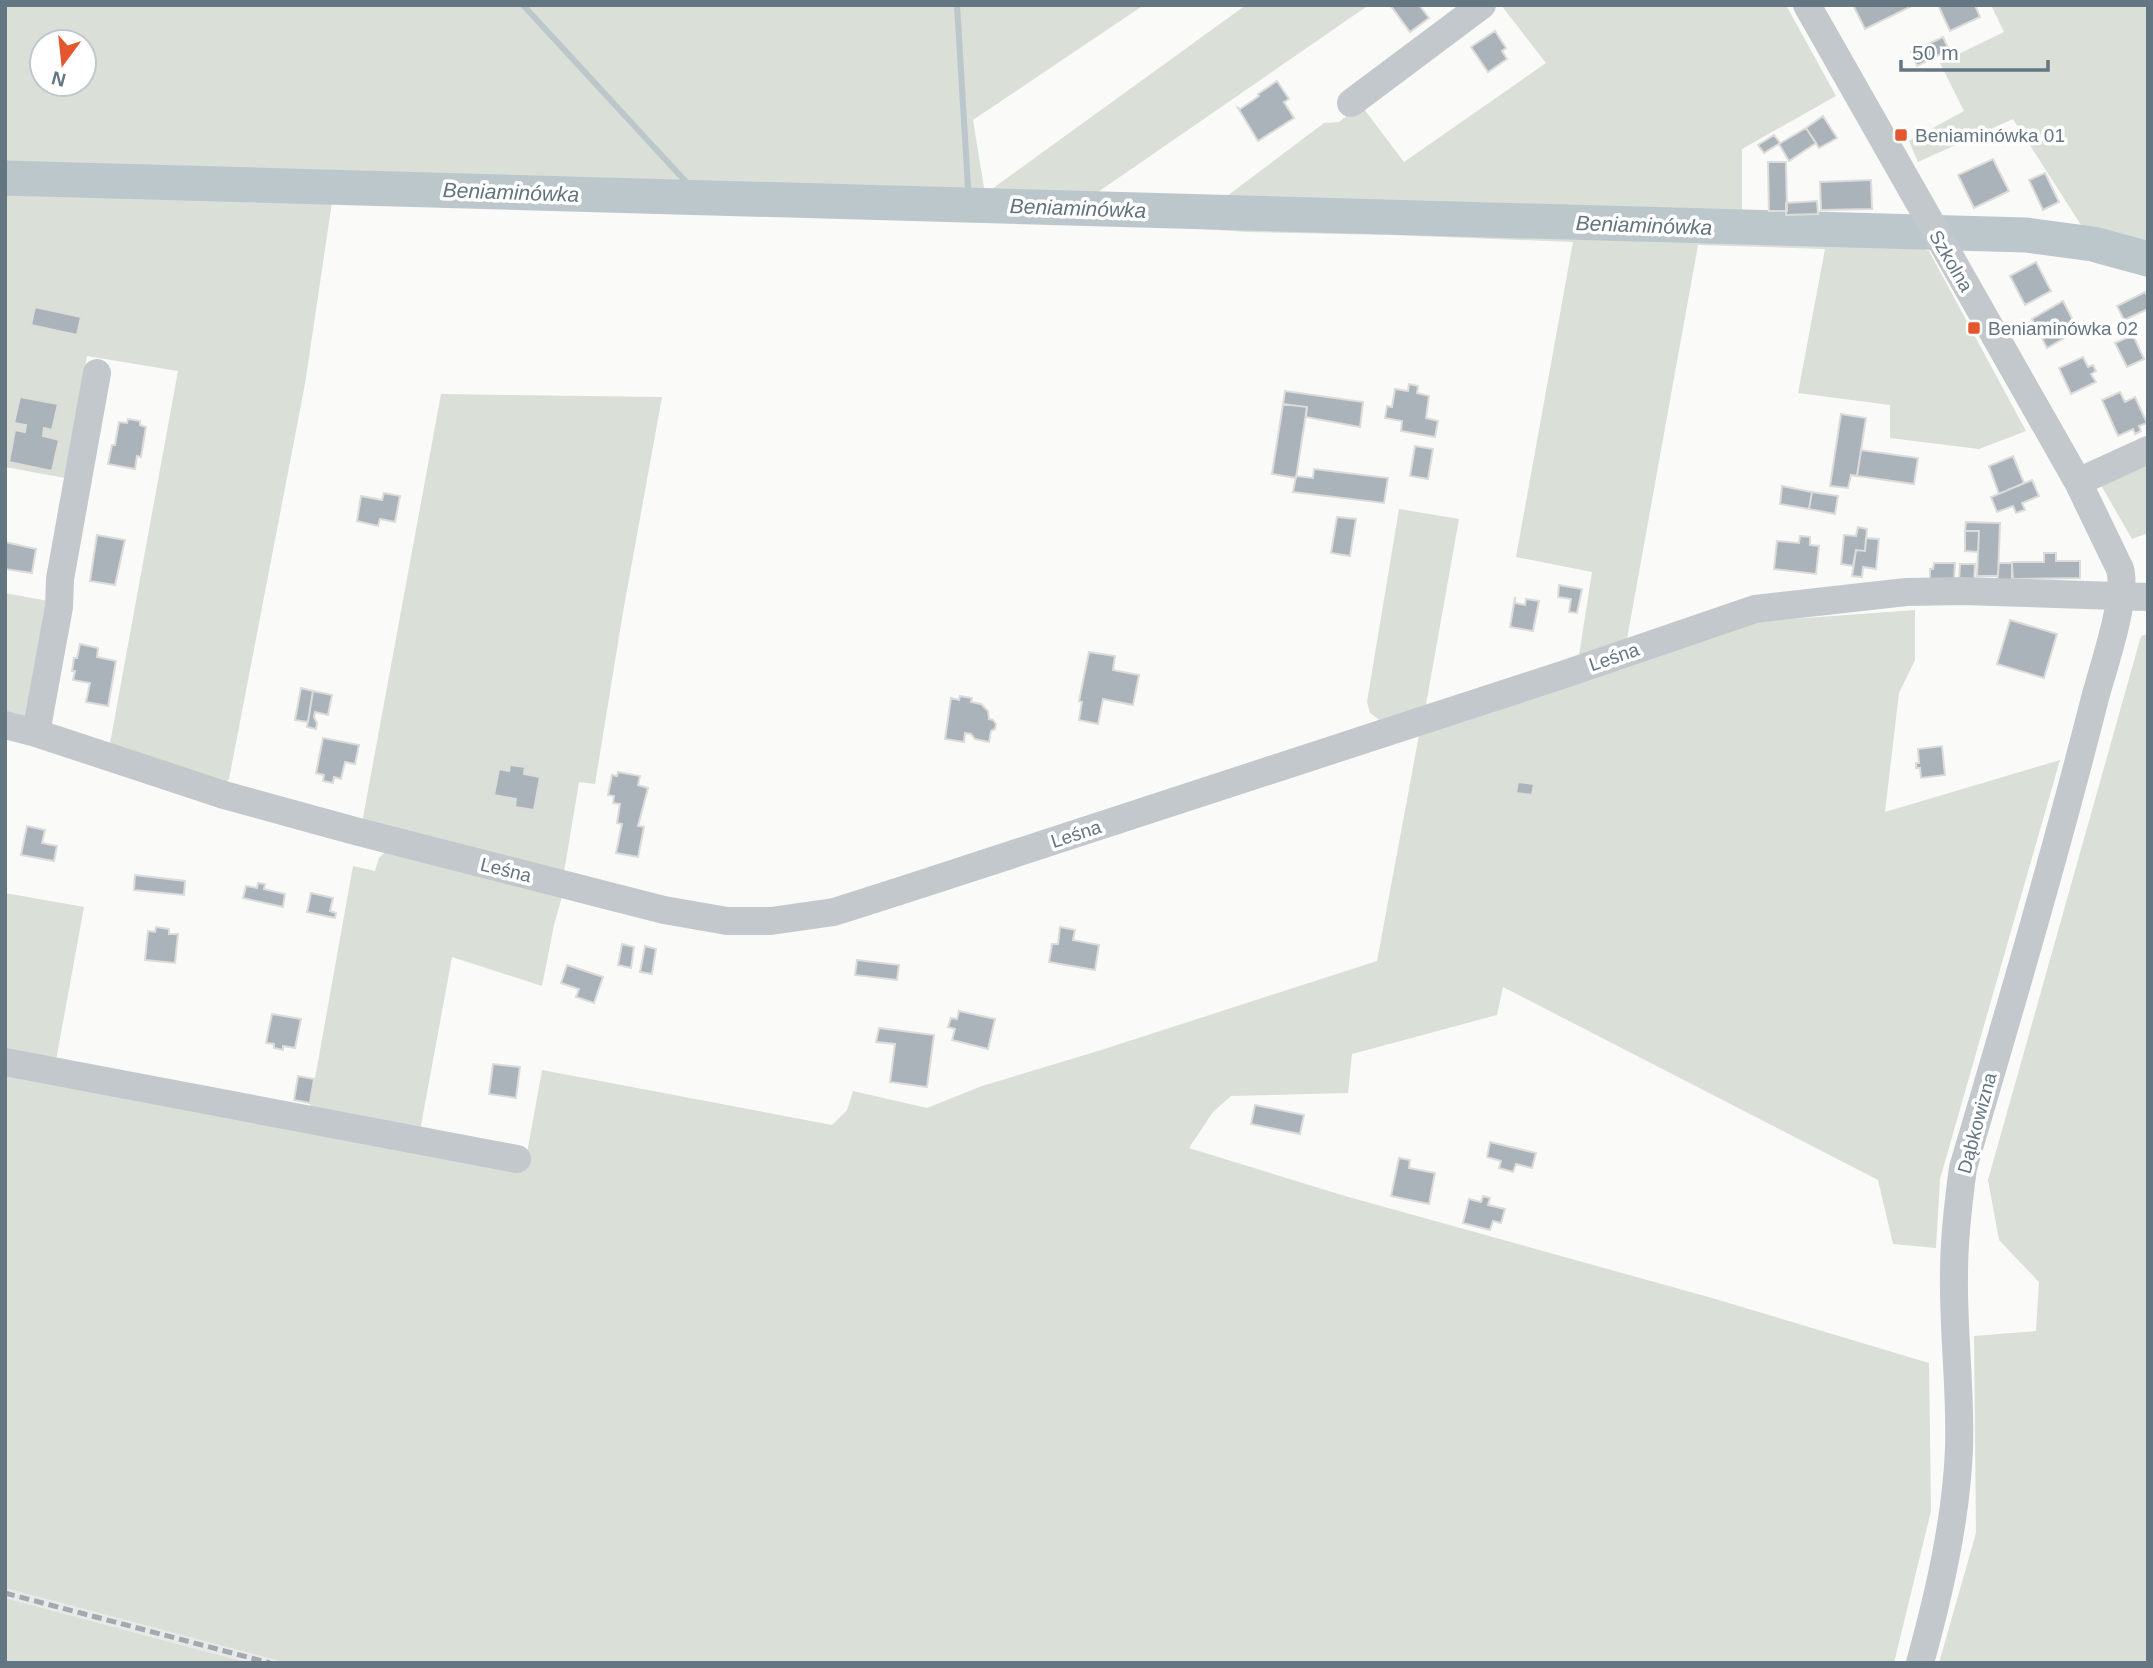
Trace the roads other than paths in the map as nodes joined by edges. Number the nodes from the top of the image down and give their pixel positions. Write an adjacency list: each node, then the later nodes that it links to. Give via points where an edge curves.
1 (1482, 5): 3 (street)
2 (1807, 5): 6 (street, Szkolna, via 1876,115 1908,172 1924,214)
3 (1351, 103)
4 (97, 373): 9 (street)
5 (2148, 450): 6 (street)
6 (2078, 482): 7 (street, Szkolna, via 2123,583)
7 (2134, 596): 9 (street, Leśna, via 1906,592 1755,609 906,890 834,912 771,921 727,921 664,910 355,831 224,795); 12 (street, Dąbkowizna, via 2068,804 1963,1168 1954,1264 1959,1448 1935,1609)
8 (5, 725): 9 (street, Leśna)
9 (36, 733)
10 (5, 1062): 11 (street)
11 (517, 1159)
12 (1920, 1663)

